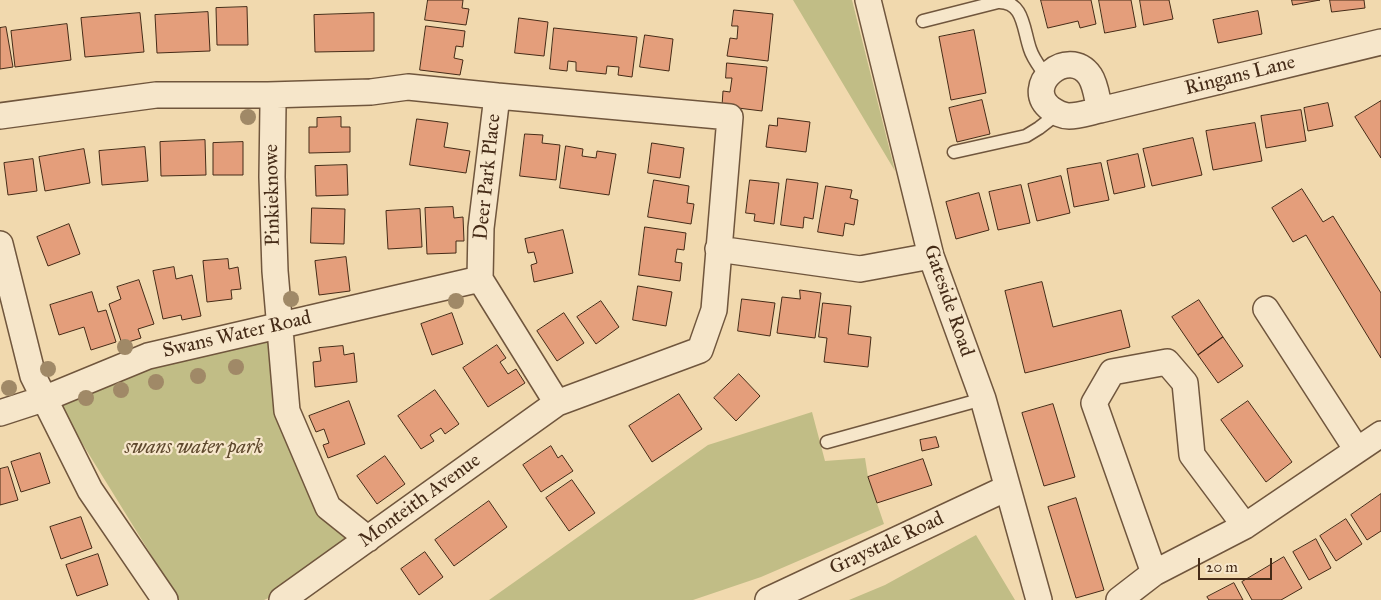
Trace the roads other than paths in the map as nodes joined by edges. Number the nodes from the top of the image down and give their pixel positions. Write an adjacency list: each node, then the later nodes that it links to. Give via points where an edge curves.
1 (868, 0): 13 (street, Gateside Road)
2 (922, 21): 4 (lane, via 1006,1 1019,11 1033,57)
3 (1381, 42): 7 (street, Ringans Lane)
4 (1046, 76): 7 (street, via 1054,68 1066,64 1085,70 1091,78); 8 (street, via 1042,97)
5 (268, 95): 6 (street, via 371,92 408,87); 9 (street, via 156,95); 16 (street, Pinkieknowe, via 273,105 272,211)
6 (496, 96): 12 (street, Deer Park Place, via 730,117); 14 (street, Deer Park Place, via 480,228)
7 (1100, 110): 8 (street, Ringans Lane, via 1070,116)
8 (1057, 114): 10 (lane, via 1026,136)
9 (0, 116)
10 (954, 152)
11 (0, 244): 17 (street, via 33,376)
12 (718, 249): 13 (street, via 860,269); 19 (street, Deer Park Place, via 714,310 700,350)
13 (931, 256): 18 (street, Gateside Road)
14 (480, 279): 16 (street, Swans Water Road); 19 (street)
15 (1266, 309): 23 (street)
16 (279, 325): 17 (street, Swans Water Road, via 148,356); 26 (street, Pinkieknowe, via 286,411 328,507)
17 (46, 398): 20 (street, Swans Water Road); 28 (street, via 90,490)
18 (983, 398): 22 (lane); 24 (street, Gateside Road)
19 (557, 403): 26 (street, Monteith Avenue)
20 (0, 413)
21 (1381, 434): 23 (street)
22 (827, 442)
23 (1357, 450): 25 (street)
24 (1007, 488): 30 (street, Graystale Road); 31 (street, Gateside Road)
25 (1245, 526): 27 (street); 27 (street, via 1192,455 1185,383 1167,362 1112,372 1094,403)
26 (368, 538): 29 (street, Monteith Avenue)
27 (1154, 573): 32 (street)
28 (165, 600)
29 (282, 600)
30 (768, 600)
31 (1039, 600)
32 (1119, 600)

